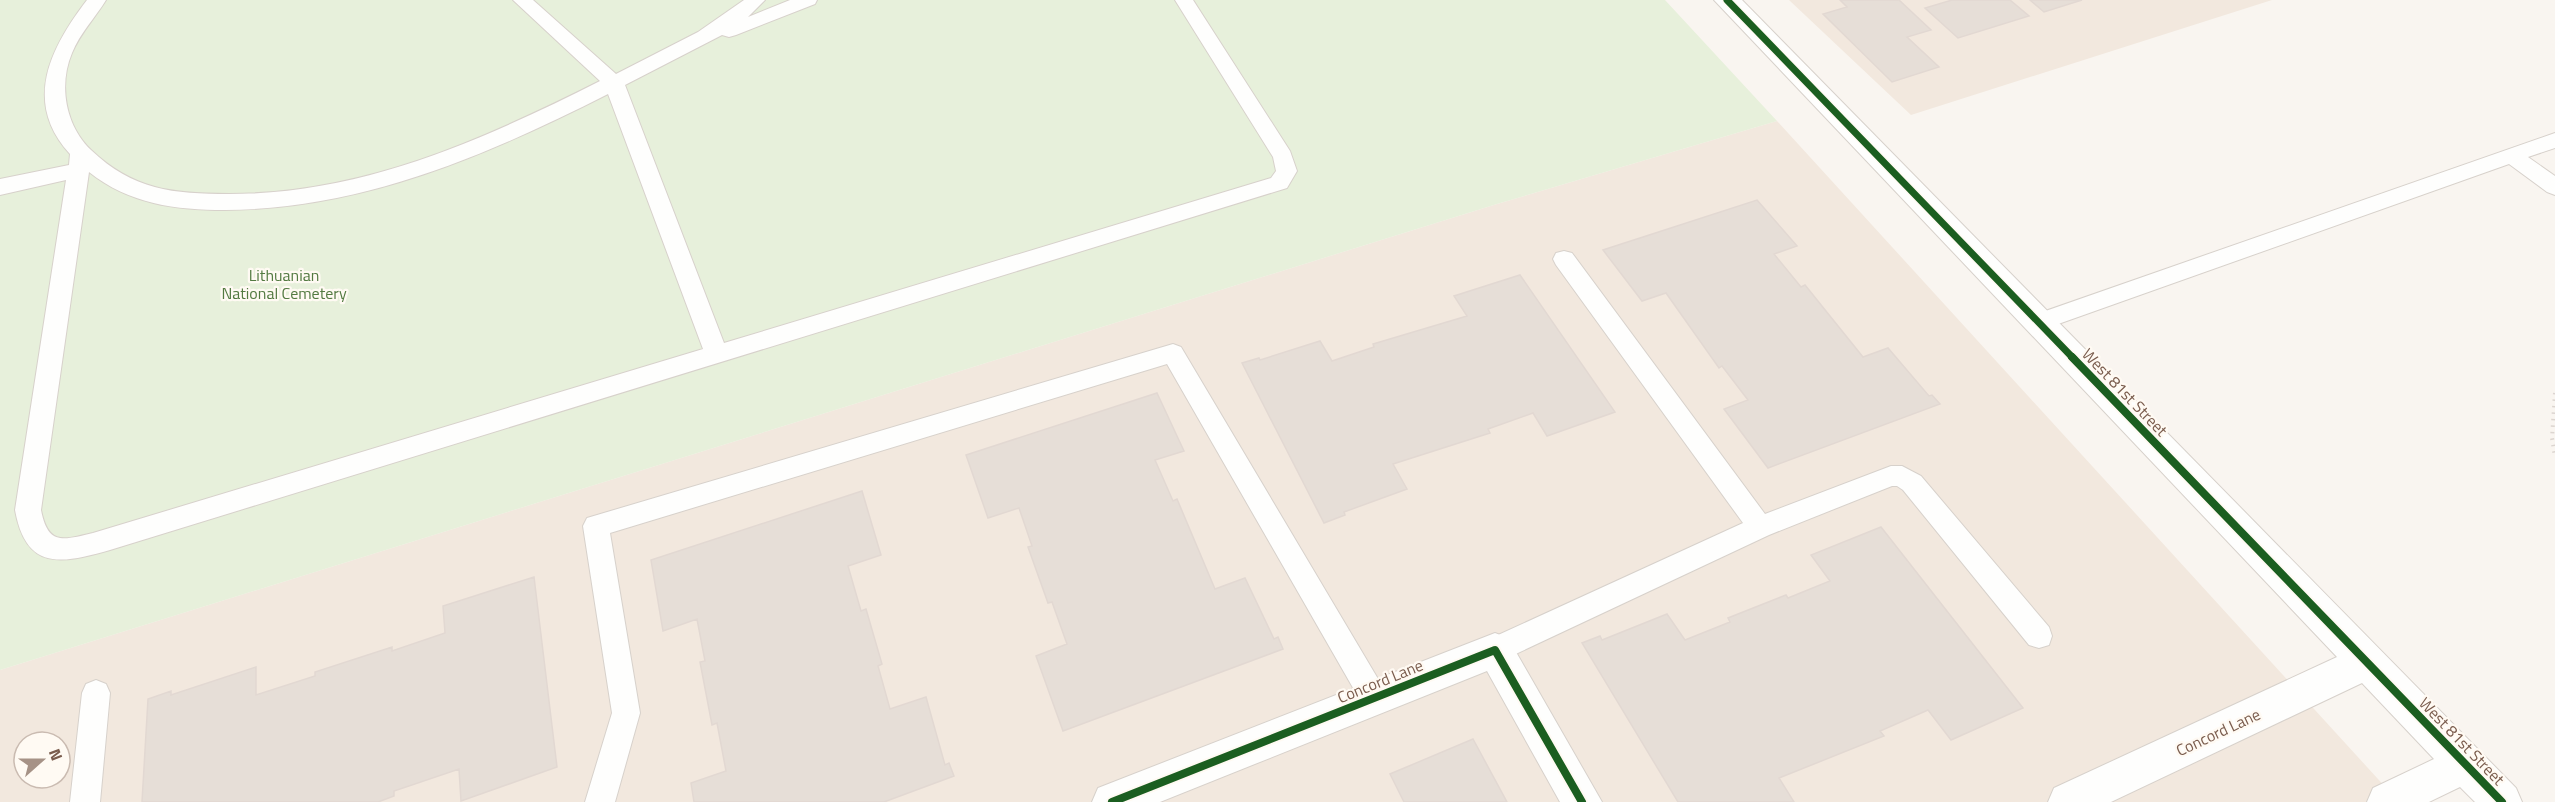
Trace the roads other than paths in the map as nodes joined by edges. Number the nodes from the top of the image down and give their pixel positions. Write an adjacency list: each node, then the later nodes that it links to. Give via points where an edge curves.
1 (97, 0): 11 (lane, via 77,25 61,56 56,91 58,117)
2 (522, 0): 8 (lane)
3 (756, 0): 7 (lane)
4 (808, 0): 7 (lane)
5 (1184, 0): 16 (lane, via 1288,165 1286,176 1279,183)
6 (1727, 0): 15 (street, West 81st Street)
7 (687, 48): 8 (lane)
8 (614, 83): 11 (lane, via 439,162 367,184 298,199 244,204 189,201 143,193); 16 (lane)
9 (2555, 140): 10 (lane)
10 (2512, 156): 12 (lane); 15 (lane)
11 (80, 162): 13 (lane); 16 (lane, via 28,510 40,542 57,548 78,548 110,539)
12 (2555, 187)
13 (0, 188)
14 (1564, 259): 17 (lane)
15 (2039, 322): 20 (street, West 81st Street)
16 (717, 355)
17 (1760, 527): 18 (lane, via 1891,476 1902,476 1912,483); 19 (lane)
18 (2039, 636)
19 (1495, 650): 22 (street, Concord Lane); 27 (street)
20 (2367, 662): 23 (street, West 81st Street); 28 (street, Concord Lane)
21 (96, 693): 24 (lane)
22 (1374, 698): 25 (lane, via 1173,353 596,526 626,713); 26 (street, Concord Lane)
23 (2465, 764): 29 (street); 30 (street, West 81st Street)
24 (85, 802)
25 (600, 802)
26 (1112, 802)
27 (1582, 802)
28 (2068, 802)
29 (2387, 802)
30 (2502, 802)

